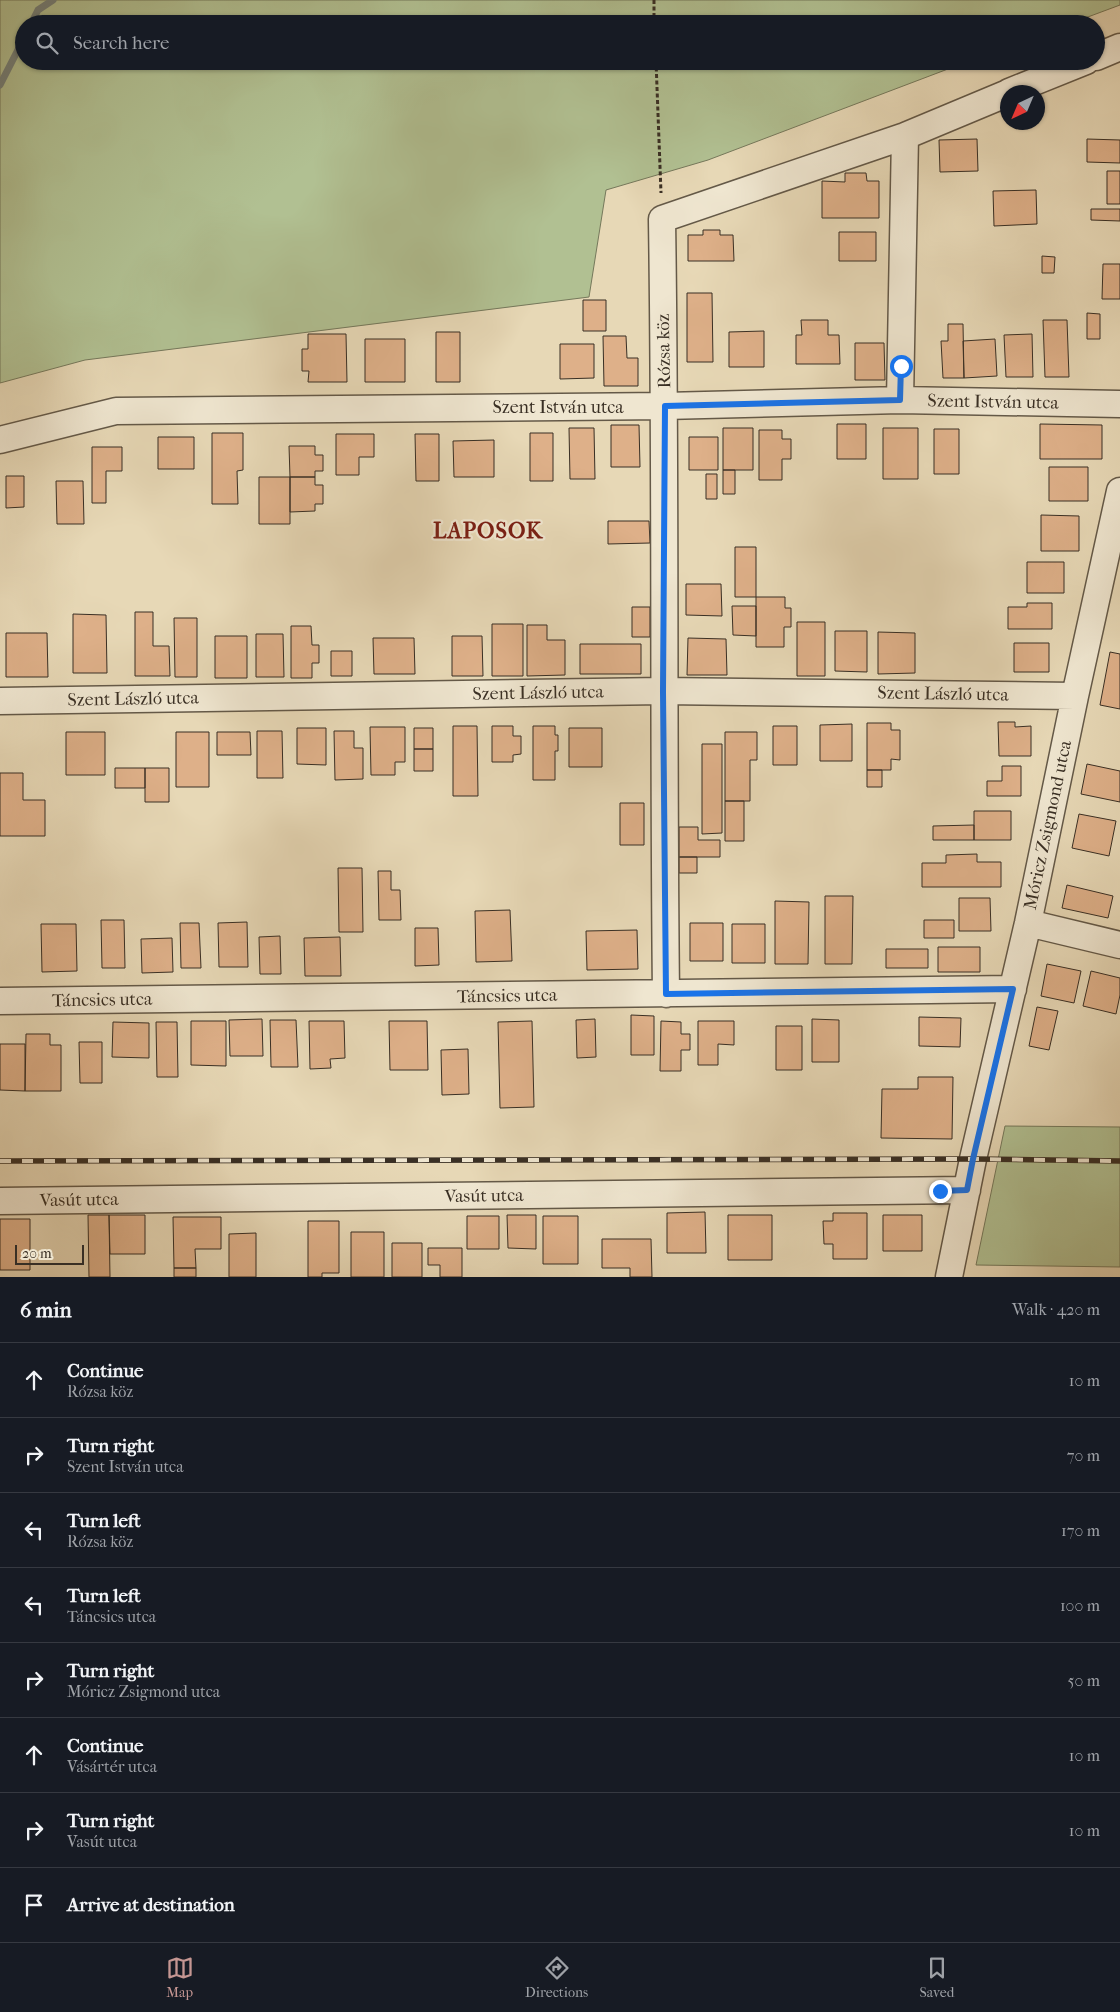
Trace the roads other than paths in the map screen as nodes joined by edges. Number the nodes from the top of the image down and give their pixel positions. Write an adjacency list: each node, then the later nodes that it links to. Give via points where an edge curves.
1 (1120, 48): 2 (street)
2 (1105, 54)
3 (1064, 70): 4 (street)
4 (1028, 85)
5 (1000, 96): 6 (street)
6 (905, 136): 7 (street); 9 (street, Rózsa köz, via 662,219)
7 (900, 400): 8 (street, Szent István utca); 9 (street, Szent István utca)
8 (1120, 404)
9 (665, 406): 10 (street, Szent István utca, via 116,410); 12 (street, Rózsa köz)
10 (0, 440)
11 (1120, 491): 13 (street, Móricz Zsigmond utca)
12 (663, 692): 13 (street, Szent László utca); 14 (street, Szent László utca); 18 (street, Rózsa köz)
13 (1075, 696): 15 (street, Móricz Zsigmond utca)
14 (0, 701)
15 (1028, 923): 16 (street); 17 (street, Móricz Zsigmond utca)
16 (1120, 945)
17 (1013, 989): 18 (street, Táncsics utca); 20 (street, Móricz Zsigmond utca)
18 (666, 994): 19 (street, Táncsics utca)
19 (0, 1001)
20 (967, 1190): 21 (street, Vasút utca); 22 (street, Móricz Zsigmond utca)
21 (0, 1201)
22 (949, 1277)

